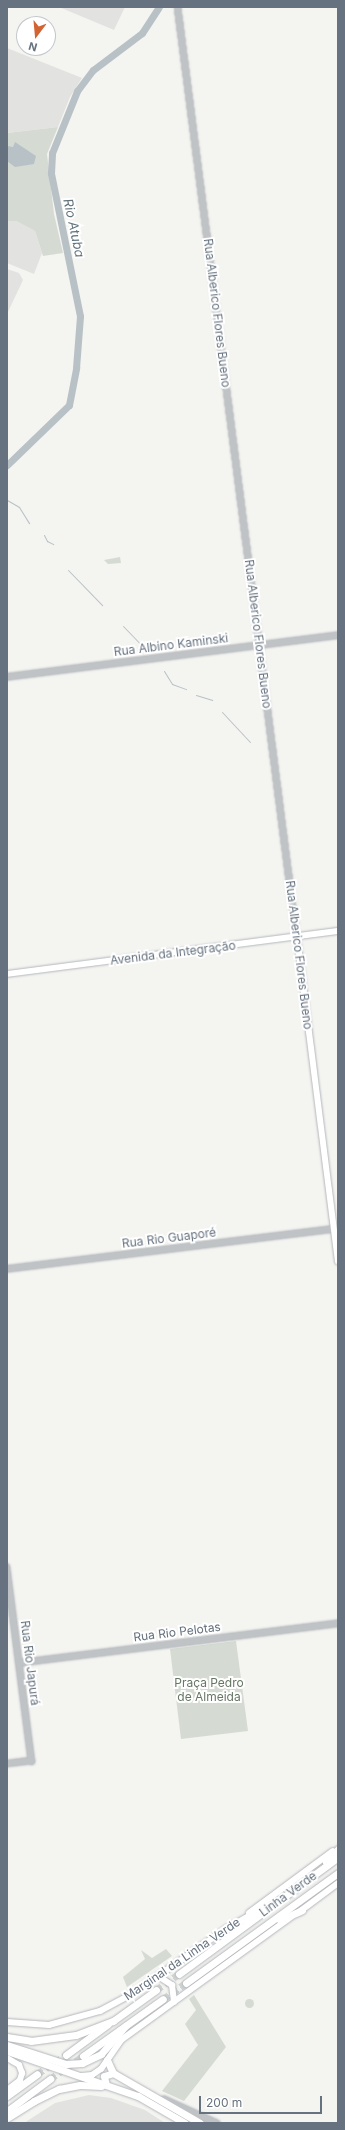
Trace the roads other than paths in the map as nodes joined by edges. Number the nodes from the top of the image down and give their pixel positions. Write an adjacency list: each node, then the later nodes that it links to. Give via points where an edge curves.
1 (178, 7): 3 (street, Rua Alberico Flores Bueno)
2 (338, 635): 3 (street, Rua Albino Kaminski)
3 (260, 645): 4 (street, Rua Albino Kaminski); 6 (street, Rua Alberico Flores Bueno)
4 (7, 678)
5 (338, 931): 6 (main road, Avenida da Integração)
6 (297, 937): 7 (main road, Avenida da Integração); 8 (main road, Rua Alberico Flores Bueno)
7 (7, 974)
8 (334, 1228): 9 (main road, Rua Alberico Flores Bueno); 10 (street, Rua Rio Guaporé)
9 (338, 1261)
10 (7, 1269)
11 (7, 1567): 13 (street, Rua Rio Japurá)
12 (338, 1623): 13 (street, Rua Rio Pelotas)
13 (19, 1664): 14 (street, Rua Rio Japurá, via 32,1761)
14 (7, 1764)
15 (338, 1848): 17 (main road); 23 (main road, Marginal da Linha Verde)
16 (338, 1857): 17 (main road, Linha Verde)
17 (317, 1873): 20 (main road, Linha Verde)
18 (338, 1873): 22 (main road, Linha Verde)
19 (338, 1883): 21 (main road)
20 (285, 1896): 23 (main road); 24 (main road, Linha Verde)
21 (302, 1910): 22 (main road); 29 (main road)
22 (269, 1925): 26 (main road, Linha Verde)
23 (231, 1926): 25 (main road, Marginal da Linha Verde)
24 (179, 1974)
25 (158, 1976): 29 (main road, via 172,1985); 31 (main road, Marginal da Linha Verde, via 124,1999 84,2017 49,2024)
26 (186, 1983)
27 (156, 1990): 30 (main road)
28 (163, 1999): 32 (main road)
29 (174, 2002): 40 (main road, via 121,2040)
30 (113, 2021): 33 (main road, via 54,2040 31,2041); 36 (main road)
31 (7, 2022)
32 (125, 2026): 34 (main road, via 101,2054 82,2063 66,2064); 37 (main road)
33 (7, 2037)
34 (7, 2045)
35 (7, 2051): 39 (main road)
36 (66, 2055)
37 (83, 2056)
38 (7, 2057): 39 (main road); 46 (main road, via 21,2069 21,2077)
39 (31, 2060): 43 (main road)
40 (107, 2060): 41 (main road); 43 (main road, via 97,2072)
41 (112, 2073): 45 (main road, via 104,2076); 47 (main road)
42 (37, 2074): 48 (main road)
43 (81, 2076): 45 (main road)
44 (50, 2079): 49 (main road)
45 (110, 2086): 50 (main road, via 87,2085 59,2089); 51 (main road, via 138,2096)
46 (7, 2090)
47 (146, 2091): 52 (main road); 53 (street)
48 (7, 2096)
49 (7, 2111)
50 (7, 2118)
51 (185, 2123)
52 (200, 2123)
53 (217, 2123)

